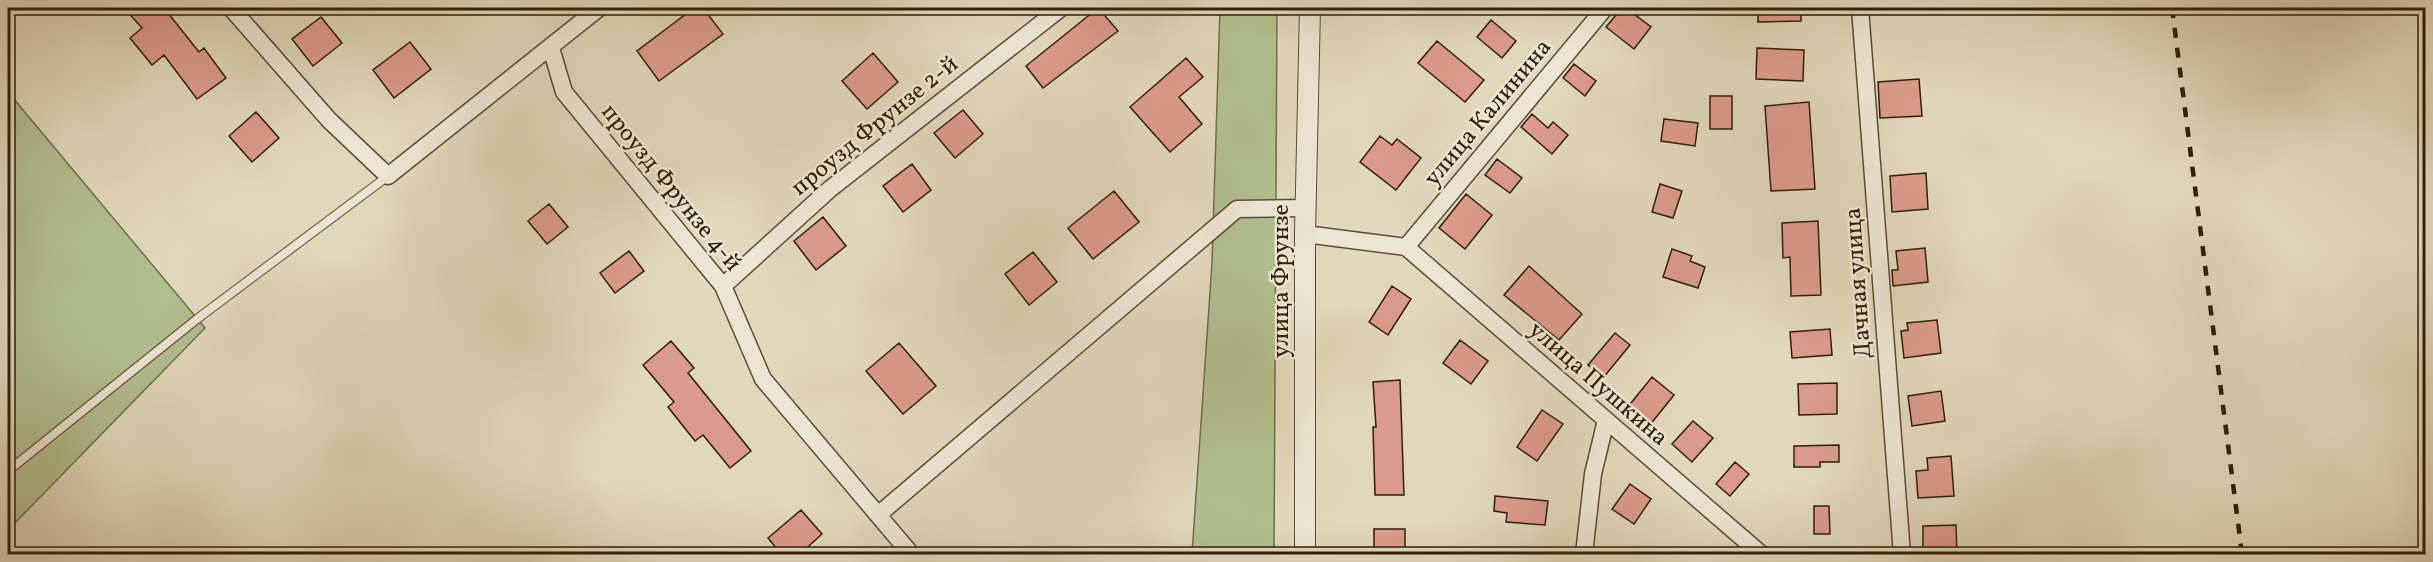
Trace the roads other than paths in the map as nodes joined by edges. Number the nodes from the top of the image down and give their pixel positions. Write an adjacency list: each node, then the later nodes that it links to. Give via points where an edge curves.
1 (231, 8): 8 (street, via 329,120)
2 (599, 8): 7 (street)
3 (1060, 8): 12 (street, проузд Фрунзе 2-й, via 830,189)
4 (1310, 8): 9 (street, улица Фрунзе)
5 (1605, 8): 11 (street, улица Калинина)
6 (1860, 8): 20 (street, Дачная улица)
7 (551, 48): 8 (street); 12 (street, проузд Фрунзе 4-й, via 564,92)
8 (388, 176): 14 (lane, via 197,319)
9 (1306, 208): 10 (street, улица Фрунзе); 15 (street, via 1237,209)
10 (1305, 234): 11 (street); 17 (street, улица Фрунзе)
11 (1406, 247): 13 (street, улица Пушкина)
12 (723, 286): 15 (street, проузд Фрунзе 4-й, via 763,380)
13 (1606, 420): 18 (street, via 1593,474); 19 (street, улица Пушкина)
14 (8, 471)
15 (878, 515): 16 (street, проузд Фрунзе 4-й)
16 (911, 555)
17 (1305, 555)
18 (1584, 555)
19 (1761, 555)
20 (1902, 555)

